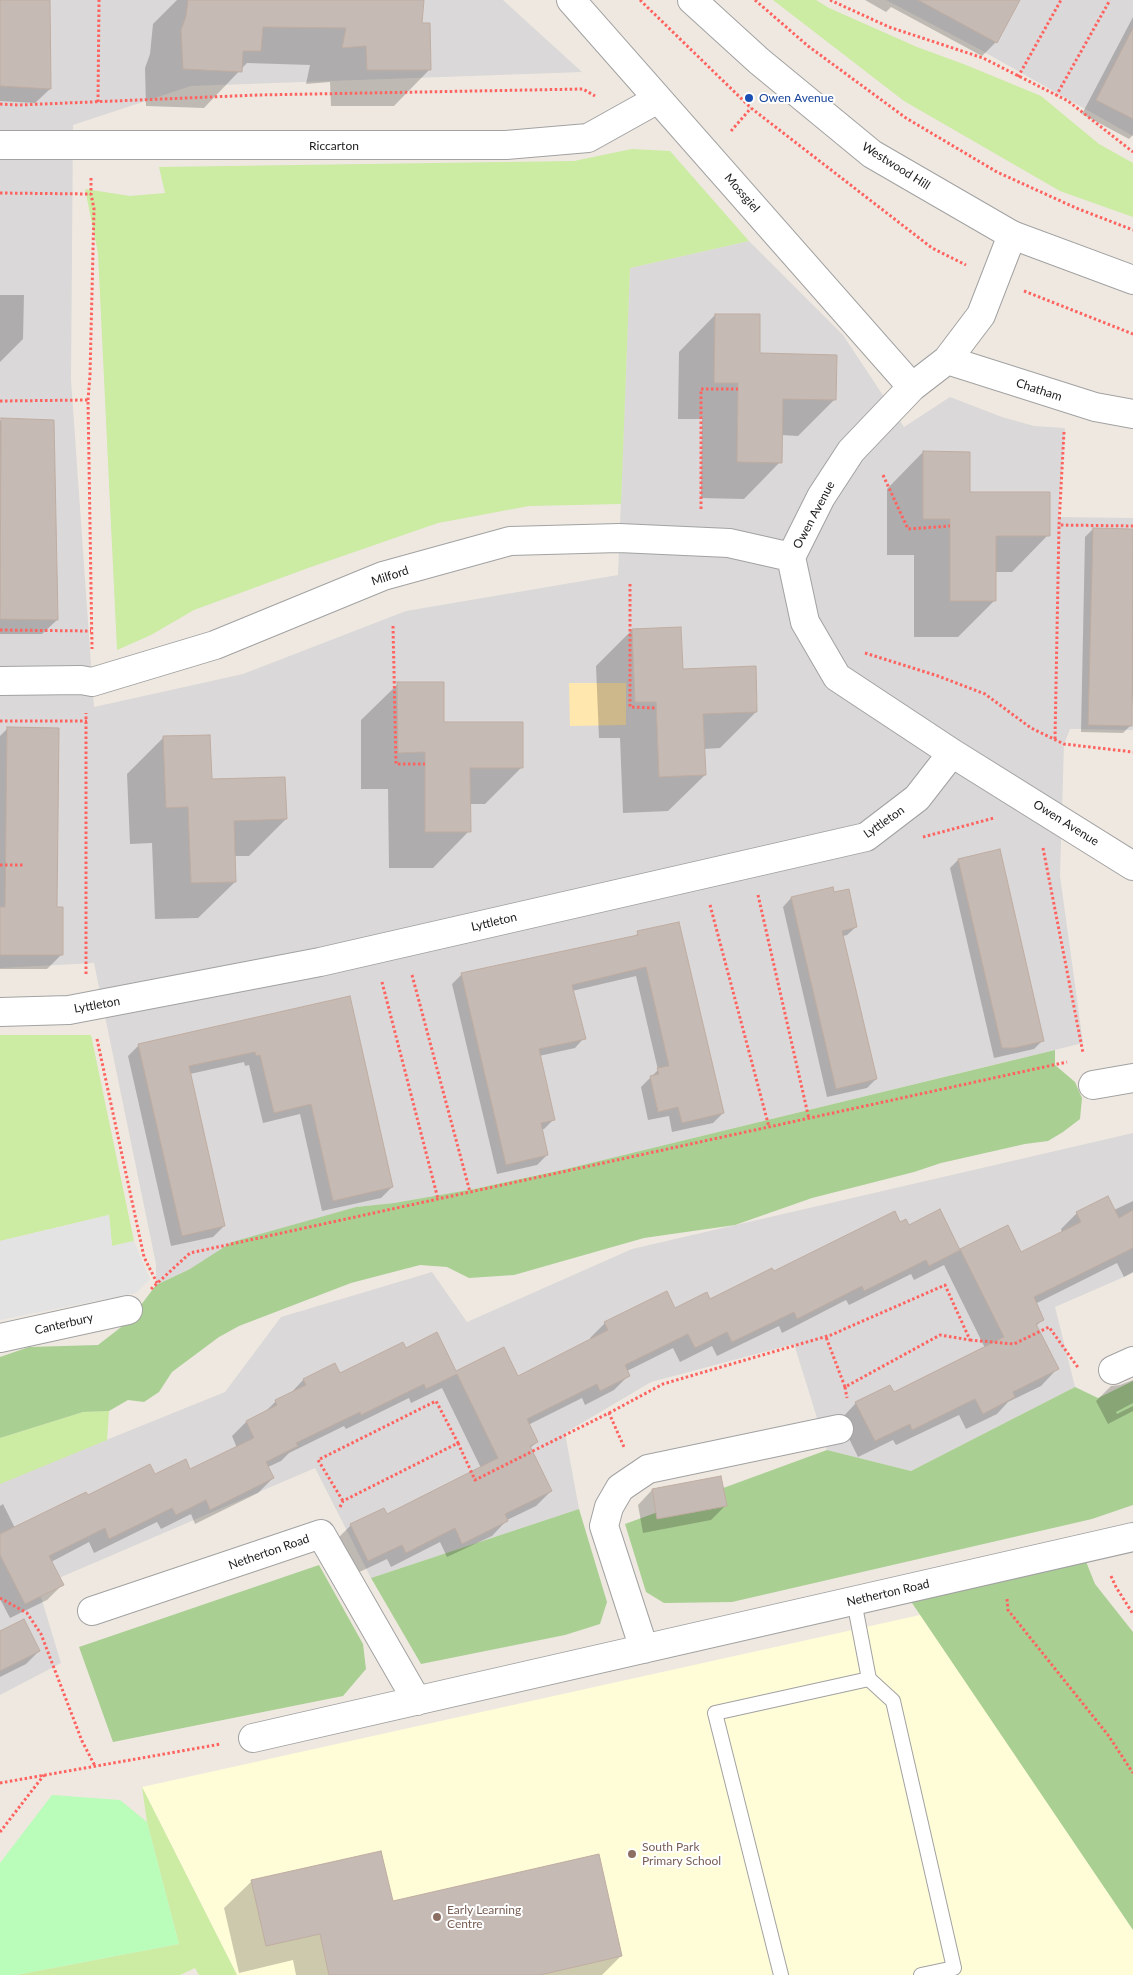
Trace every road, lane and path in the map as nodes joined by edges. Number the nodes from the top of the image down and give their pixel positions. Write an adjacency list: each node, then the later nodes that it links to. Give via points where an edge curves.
1 (99, 0): 11 (path)
2 (570, 0): 10 (street, Mossgiel)
3 (692, 0): 18 (street, Westwood Hill, via 759,61 872,154)
4 (755, 0): 17 (path, via 808,46 906,118 997,172)
5 (830, 0): 8 (path, via 890,27 983,58)
6 (1061, 0): 8 (path)
7 (1110, 0): 9 (path)
8 (1018, 76): 9 (path)
9 (1056, 96): 15 (path)
10 (658, 99): 13 (street, Riccarton); 21 (street, Mossgiel)
11 (98, 102): 12 (path); 13 (path, via 258,95 583,89)
12 (0, 104)
13 (629, 115): 14 (street, Riccarton, via 588,138 506,146)
14 (0, 145)
15 (1133, 152)
16 (0, 194): 24 (path, via 90,194 94,208)
17 (1133, 230)
18 (1012, 235): 19 (street, Westwood Hill); 20 (street, Owen Avenue, via 981,315)
19 (1133, 280)
20 (947, 360): 21 (street, Owen Avenue); 23 (street, Chatham)
21 (912, 387): 32 (street, Owen Avenue, via 851,451 821,497)
22 (738, 389): 28 (path, via 701,389)
23 (1066, 398): 26 (street, Chatham); 29 (path)
24 (88, 400): 25 (path); 36 (path)
25 (0, 401)
26 (1133, 414)
27 (883, 475): 30 (path, via 908,528)
28 (701, 510)
29 (1059, 525): 31 (path); 42 (path)
30 (950, 526)
31 (1133, 526)
32 (791, 557): 37 (street, Owen Avenue, via 805,622); 39 (street, Milford, via 729,543 619,538 510,541 383,576 215,645)
33 (630, 584): 40 (path, via 630,708)
34 (394, 626): 45 (path, via 396,764)
35 (0, 630): 36 (path)
36 (91, 631): 39 (path)
37 (824, 654): 42 (path, via 850,648 938,676 985,694 1031,728); 44 (street, Owen Avenue, via 837,677)
38 (0, 680): 39 (street, Milford)
39 (92, 682)
40 (656, 708)
41 (0, 721): 55 (path, via 87,721)
42 (1055, 740): 43 (path, via 1064,744)
43 (1133, 752)
44 (952, 753): 46 (street, Owen Avenue); 47 (street, Lyttleton, via 917,798)
45 (425, 764)
46 (1034, 803): 47 (path, via 996,818 913,840); 51 (street, Owen Avenue); 57 (path, via 1083,1053)
47 (881, 826): 48 (street, Lyttleton, via 866,837)
48 (751, 863): 52 (street, Lyttleton); 60 (path)
49 (0, 865): 50 (path)
50 (24, 865)
51 (1133, 866)
52 (701, 874): 53 (street, Lyttleton); 61 (path)
53 (404, 943): 54 (street, Lyttleton); 62 (path)
54 (373, 950): 55 (street, Lyttleton); 63 (path)
55 (87, 1007): 56 (street, Lyttleton); 64 (path, via 144,1257)
56 (0, 1012)
57 (1072, 1061): 59 (path); 60 (path)
58 (1133, 1078): 59 (street)
59 (1093, 1085)
60 (809, 1118): 61 (path)
61 (769, 1127): 62 (path)
62 (470, 1192): 63 (path)
63 (438, 1199): 64 (path, via 190,1253)
64 (157, 1283): 65 (path)
65 (128, 1310): 67 (street, Canterbury)
66 (826, 1337): 68 (path, via 945,1285); 68 (path, via 845,1387 940,1335); 70 (path, via 662,1384)
67 (0, 1338)
68 (970, 1340): 69 (path, via 1014,1344 1049,1327 1087,1382)
69 (1123, 1365)
70 (609, 1413): 72 (path, via 475,1480); 73 (path)
71 (839, 1429): 73 (street, via 648,1469)
72 (458, 1443): 74 (path); 74 (path, via 436,1401 318,1460)
73 (637, 1477): 83 (street, via 620,1488 609,1507 604,1526)
74 (344, 1501): 75 (path)
75 (322, 1534): 81 (street, Netherton Road); 85 (street, Netherton Road)
76 (1133, 1537): 77 (street, Netherton Road)
77 (1098, 1545): 78 (street, Netherton Road); 82 (path, via 1116,1587)
78 (1004, 1567): 80 (street, Netherton Road); 88 (path, via 1008,1610 1108,1735)
79 (0, 1598): 87 (path, via 27,1613 41,1634 82,1741)
80 (854, 1601): 83 (street, Netherton Road); 84 (lane)
81 (92, 1611)
82 (1133, 1614)
83 (644, 1649): 85 (street, Netherton Road)
84 (869, 1679): 92 (lane, via 715,1713); 93 (lane, via 893,1702 954,1968)
85 (417, 1701): 86 (street, Netherton Road)
86 (253, 1738): 87 (path)
87 (95, 1766): 89 (path)
88 (1133, 1773)
89 (45, 1775): 90 (path); 91 (path)
90 (0, 1782)
91 (0, 1832)
92 (781, 1975)
93 (921, 1975)

